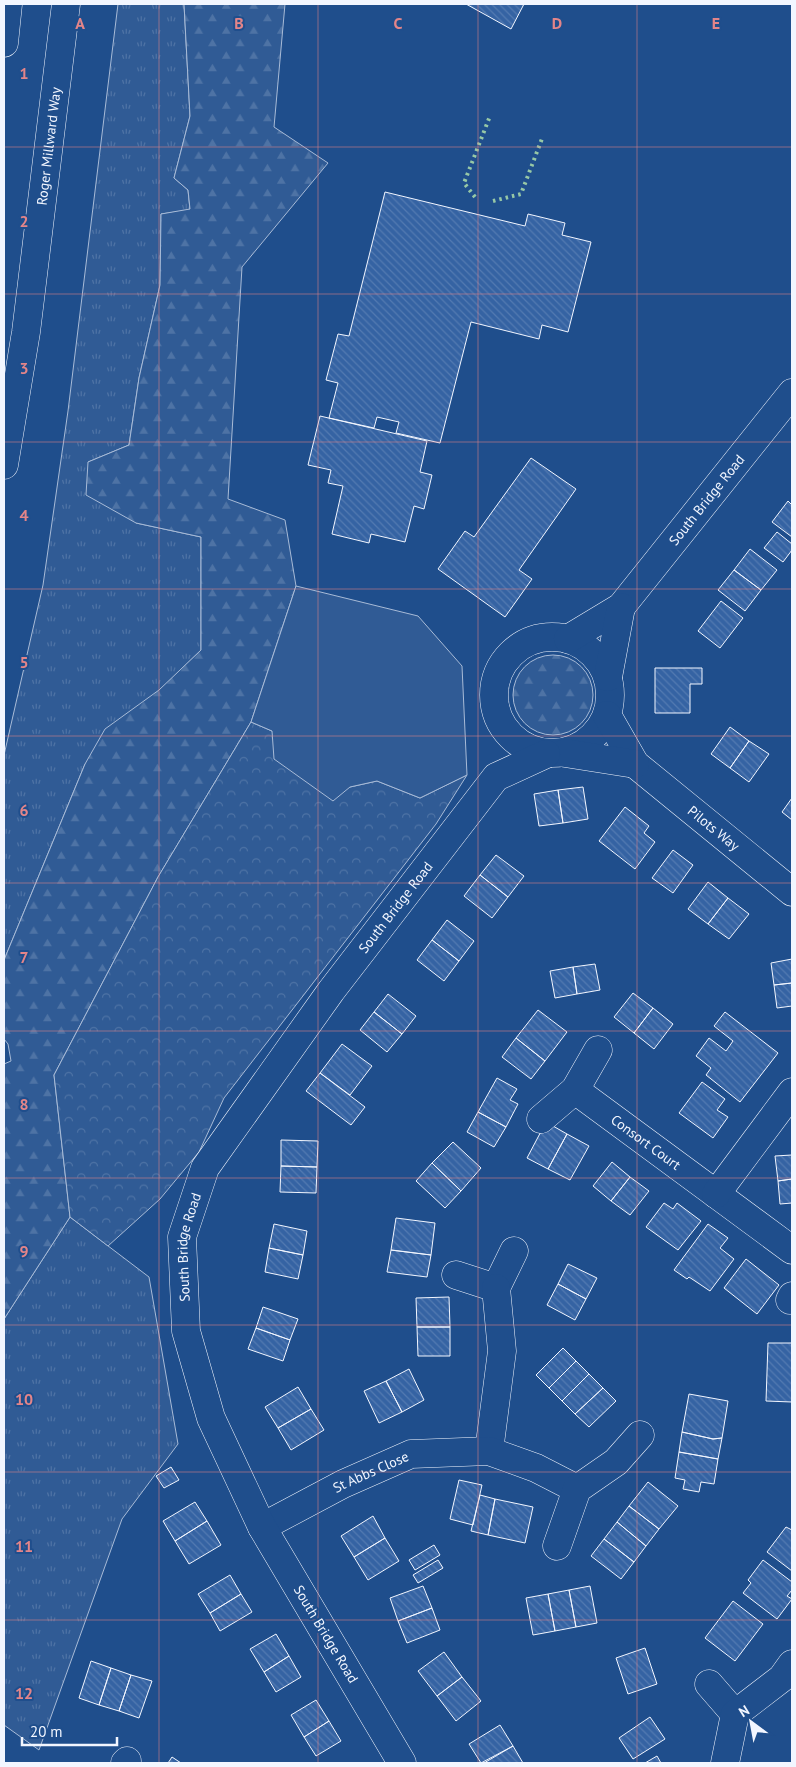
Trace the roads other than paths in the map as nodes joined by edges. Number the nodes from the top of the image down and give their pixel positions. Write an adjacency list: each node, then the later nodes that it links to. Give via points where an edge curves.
1 (8, 4): 3 (main road)
2 (66, 4): 5 (main road, Roger Millward Way, via 26,332)
3 (4, 43)
4 (792, 393): 6 (main road, South Bridge Road)
5 (4, 465)
6 (621, 607): 7 (main road, South Bridge Road); 8 (main road, South Bridge Road)
7 (568, 639): 8 (main road, via 586,647 600,660); 10 (main road, via 549,636 514,650 494,684 494,703)
8 (608, 677): 9 (main road, via 611,696)
9 (607, 715): 11 (main road, via 598,732 584,745); 12 (main road, Pilots Way)
10 (500, 722): 11 (main road, via 511,738 527,749); 13 (main road)
11 (556, 753): 12 (main road, Pilots Way); 13 (main road, South Bridge Road)
12 (634, 764): 14 (main road, Pilots Way)
13 (496, 777): 27 (main road, South Bridge Road, via 331,991 205,1168 182,1238 186,1331 211,1418)
14 (792, 892)
15 (598, 1050): 16 (main road)
16 (575, 1090): 18 (main road); 19 (main road, Consort Court)
17 (792, 1092): 19 (main road)
18 (541, 1119)
19 (716, 1194): 20 (main road, Consort Court)
20 (792, 1250)
21 (514, 1252): 23 (main road)
22 (456, 1275): 23 (main road)
23 (496, 1288): 25 (main road, via 502,1351)
24 (640, 1434): 26 (main road, via 616,1462)
25 (489, 1451): 26 (main road, St Abbs Close, via 536,1468); 27 (main road, St Abbs Close, via 411,1454 343,1484)
26 (577, 1489): 28 (main road)
27 (262, 1527): 32 (main road, South Bridge Road)
28 (557, 1546)
29 (792, 1664): 31 (main road, via 782,1678)
30 (709, 1684): 31 (main road)
31 (734, 1714): 33 (main road)
32 (402, 1763)
33 (725, 1763)

